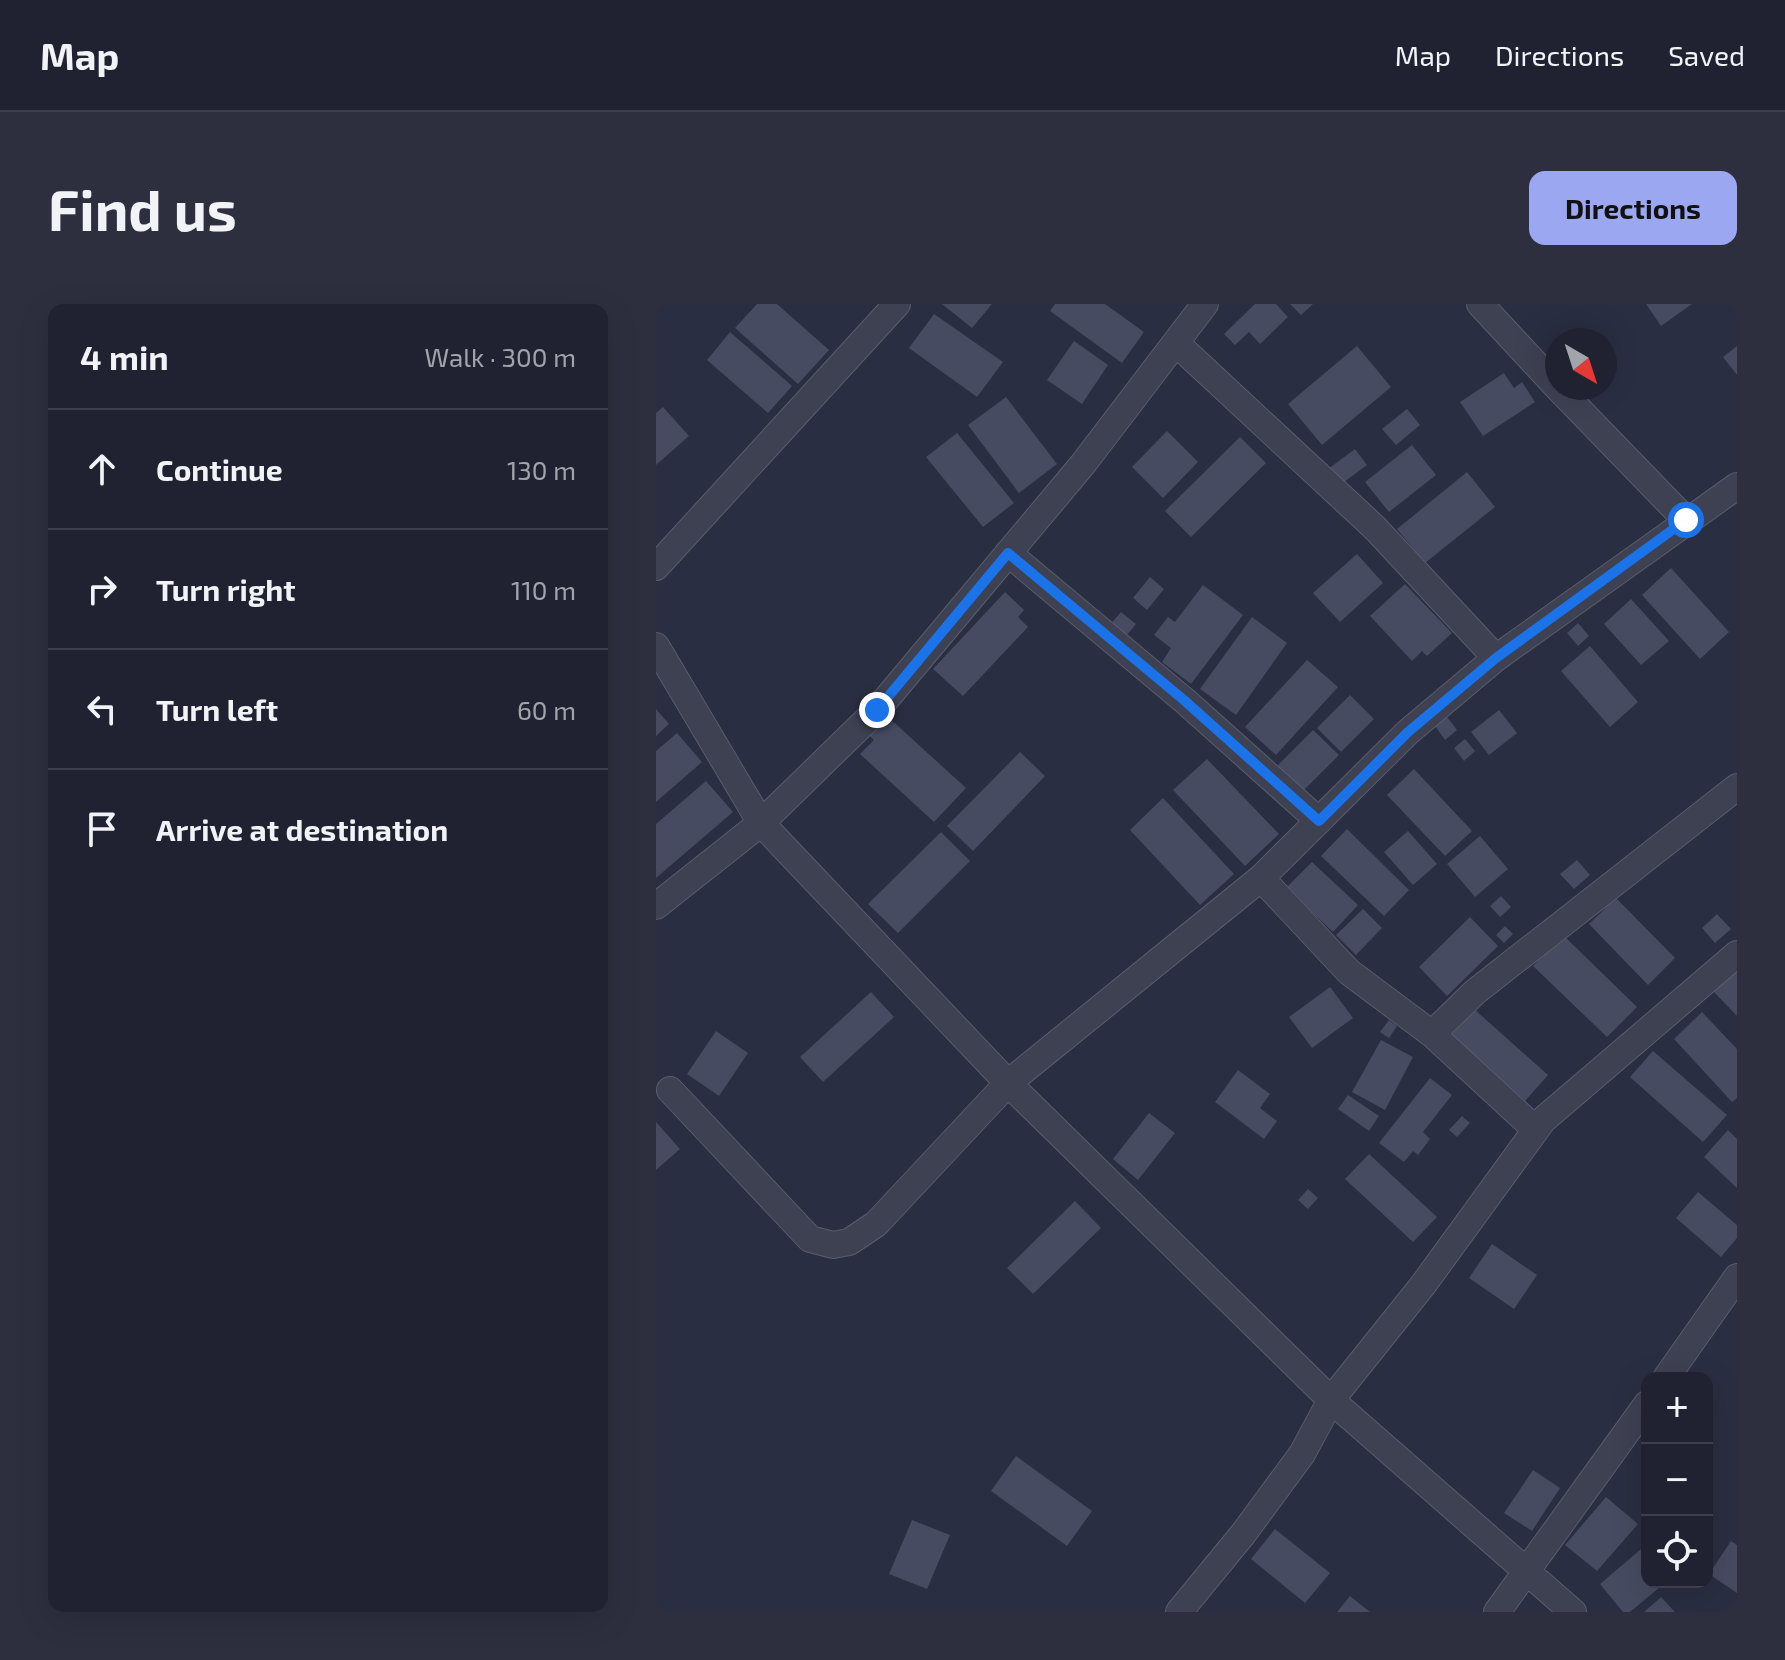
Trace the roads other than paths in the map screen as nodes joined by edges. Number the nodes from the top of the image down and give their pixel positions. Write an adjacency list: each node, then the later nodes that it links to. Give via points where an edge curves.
1 (897, 304): 10 (street)
2 (1205, 304): 4 (street)
3 (1480, 304): 5 (street)
4 (1176, 343): 9 (street); 12 (street, via 1375,528)
5 (1545, 373)
6 (1571, 400): 8 (street)
7 (1737, 486): 8 (street)
8 (1686, 520): 12 (street)
9 (1008, 553): 14 (street); 15 (street, via 877,710)
10 (656, 567)
11 (656, 646): 15 (street)
12 (1496, 658): 14 (street, via 1408,732)
13 (1737, 787): 19 (street, via 1475,992)
14 (1319, 821): 16 (street)
15 (761, 823): 17 (street); 20 (street)
16 (1261, 878): 19 (street, via 1349,972); 20 (street)
17 (656, 906)
18 (1737, 954): 22 (street)
19 (1432, 1034): 22 (street)
20 (1008, 1083): 21 (street, via 876,1224 849,1242 833,1245 810,1239); 25 (street)
21 (670, 1090)
22 (1536, 1130): 25 (street)
23 (1737, 1277): 24 (street)
24 (1670, 1372)
25 (1331, 1400): 27 (street); 28 (street, via 1302,1454)
26 (1641, 1412): 27 (street)
27 (1529, 1571): 29 (street); 30 (street)
28 (1179, 1612)
29 (1497, 1612)
30 (1573, 1612)

